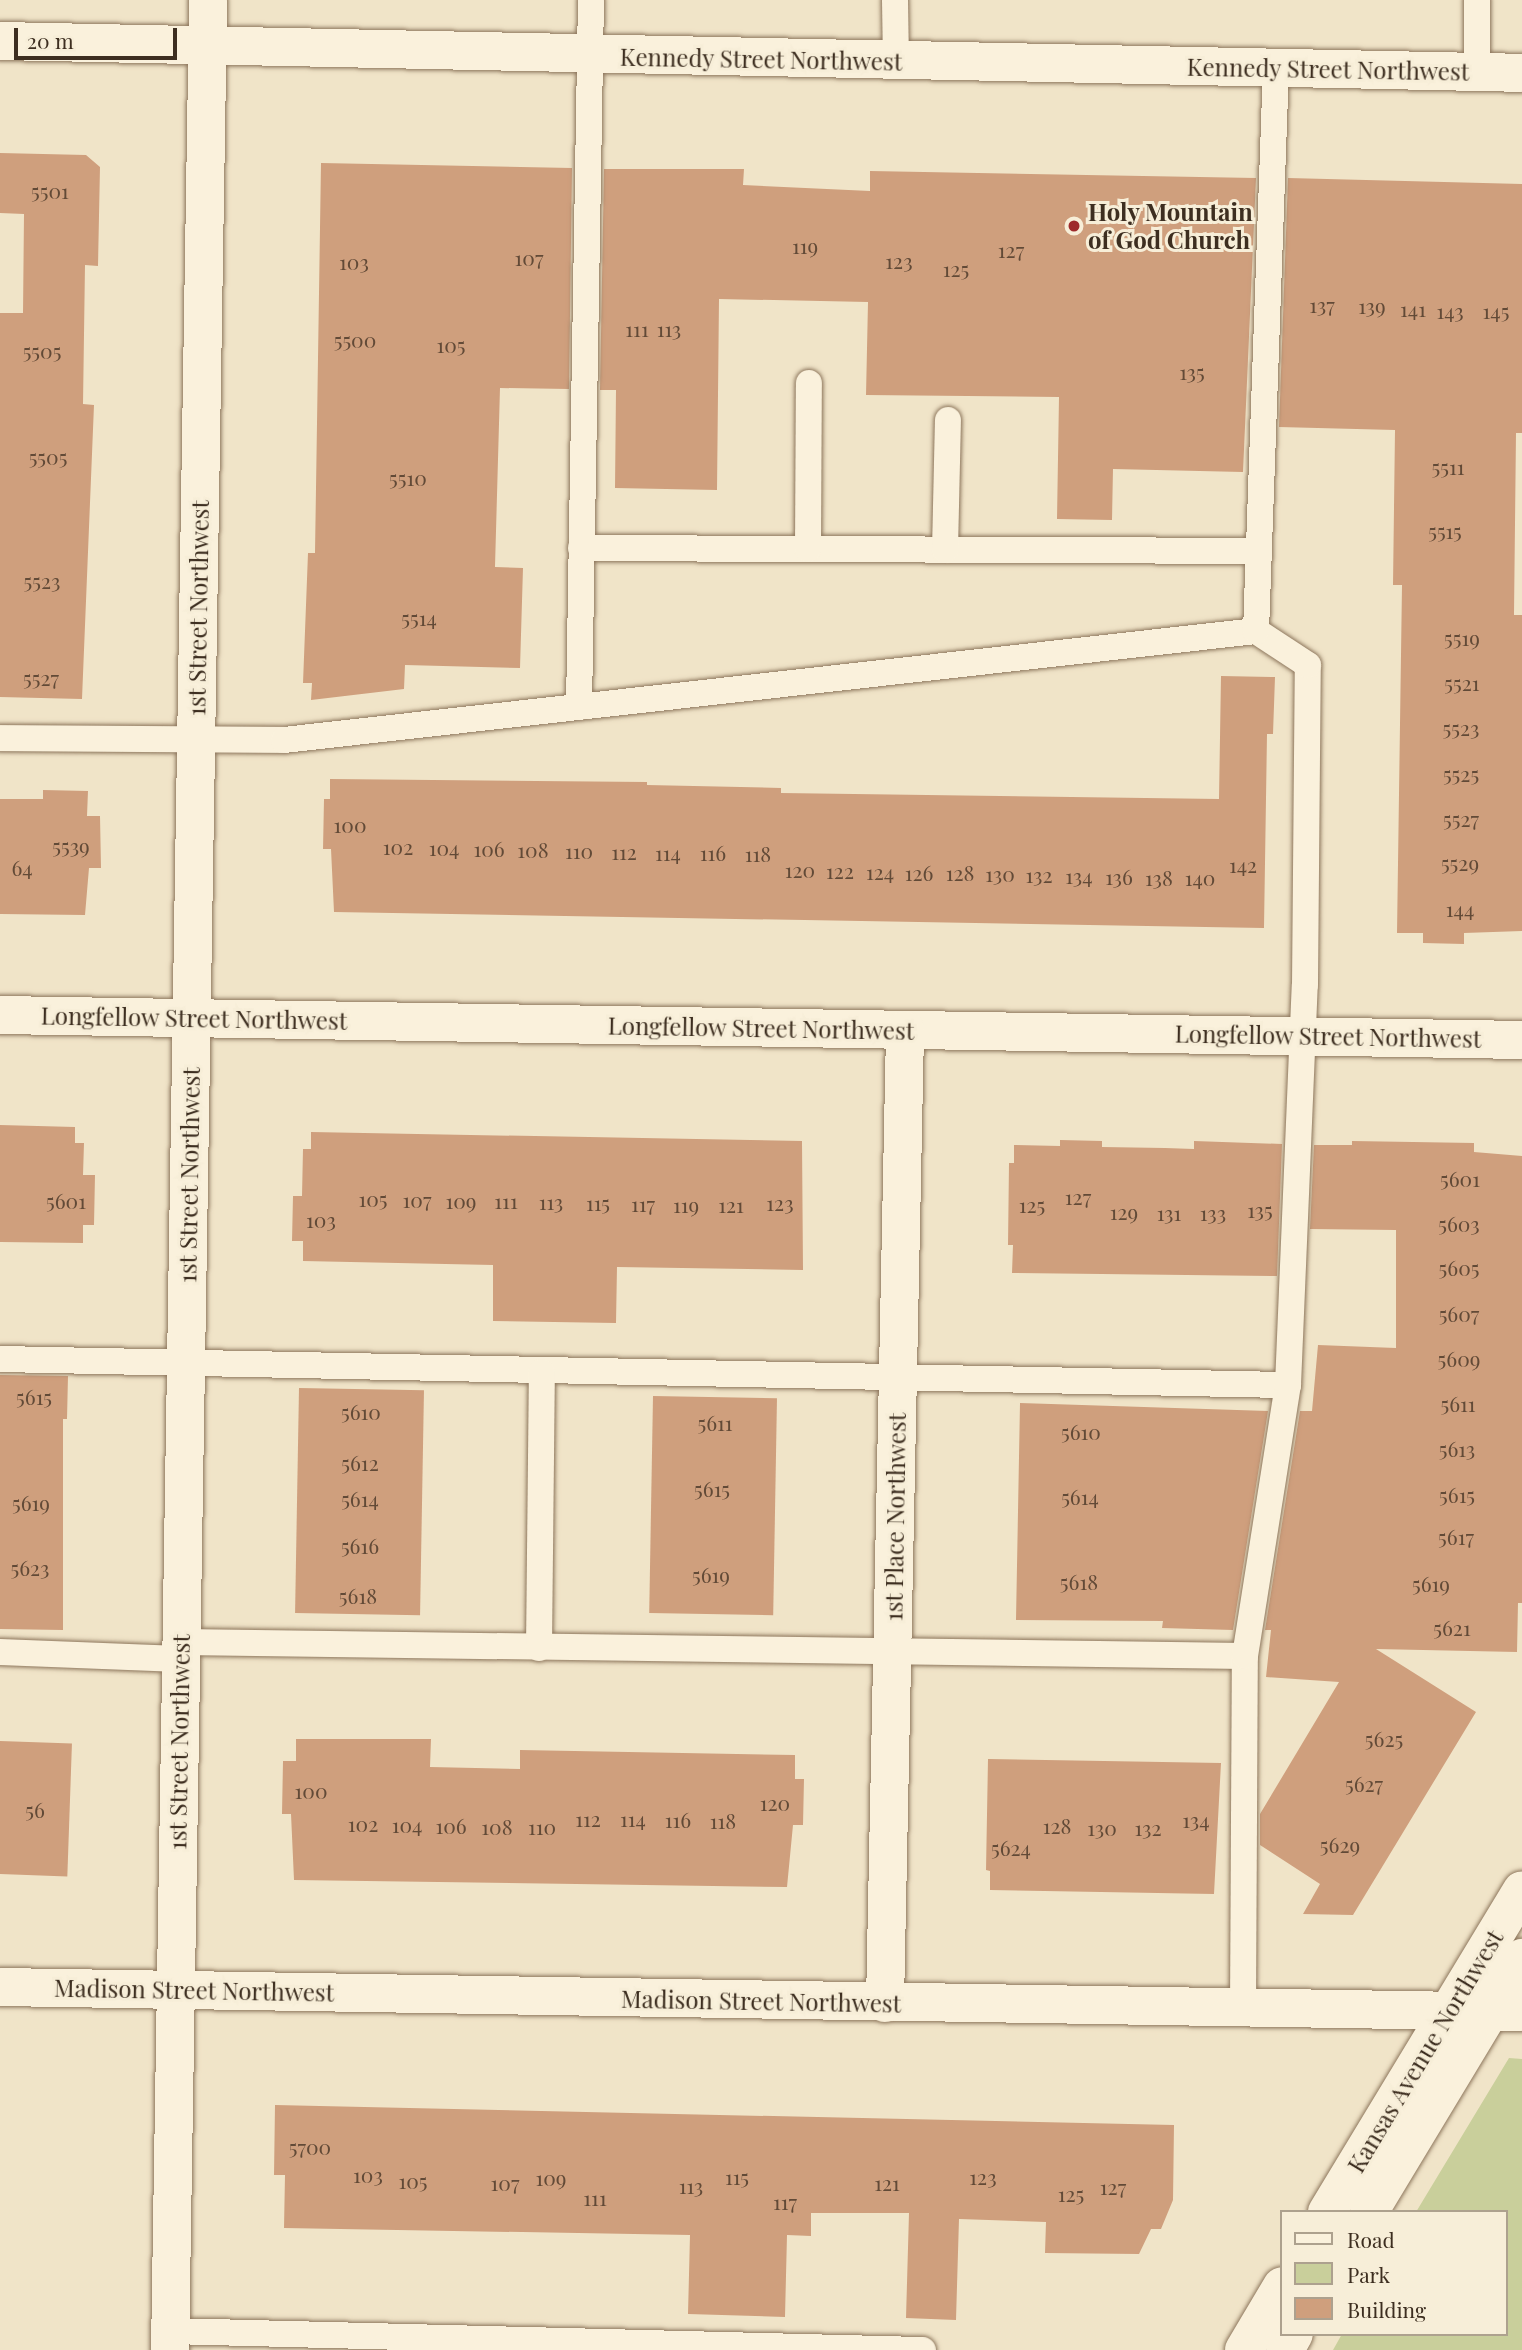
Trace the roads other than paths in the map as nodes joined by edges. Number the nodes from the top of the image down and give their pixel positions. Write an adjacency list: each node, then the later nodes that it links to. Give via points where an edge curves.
1 (208, 0): 6 (street, 1st Street Northwest)
2 (591, 0): 7 (lane)
3 (895, 0): 8 (lane)
4 (1477, 0): 10 (lane)
5 (0, 41): 6 (street, Kennedy Street Northwest)
6 (207, 46): 7 (street, Kennedy Street Northwest); 21 (street, 1st Street Northwest)
7 (590, 55): 8 (street, Kennedy Street Northwest); 14 (lane)
8 (896, 62): 9 (street, Kennedy Street Northwest)
9 (1276, 68): 10 (street, Kennedy Street Northwest); 17 (lane)
10 (1477, 72): 11 (street, Kennedy Street Northwest)
11 (1522, 73)
12 (809, 383): 15 (lane)
13 (948, 420): 16 (lane)
14 (581, 548): 15 (lane); 19 (lane)
15 (808, 550): 16 (lane)
16 (945, 550): 17 (lane)
17 (1259, 551): 18 (lane)
18 (1256, 631): 19 (lane); 25 (lane, via 1308,665)
19 (579, 707): 21 (lane, via 284,740)
20 (0, 738): 21 (lane)
21 (196, 740): 23 (street, 1st Street Northwest)
22 (0, 1015): 23 (street, Longfellow Street Northwest)
23 (191, 1018): 24 (street, Longfellow Street Northwest); 28 (street, 1st Street Northwest)
24 (905, 1030): 25 (street, Longfellow Street Northwest); 30 (street, 1st Place Northwest)
25 (1305, 1035): 26 (street, Longfellow Street Northwest); 31 (lane)
26 (1522, 1040)
27 (0, 1359): 28 (lane)
28 (186, 1366): 29 (lane); 33 (street, 1st Street Northwest)
29 (542, 1372): 30 (lane); 32 (lane)
30 (898, 1378): 31 (lane); 35 (street, 1st Place Northwest)
31 (1288, 1385): 36 (lane)
32 (539, 1648): 33 (lane); 35 (lane)
33 (181, 1650): 34 (lane); 40 (street, 1st Street Northwest)
34 (0, 1652)
35 (893, 1655): 36 (lane); 41 (street, 1st Place Northwest)
36 (1245, 1656): 43 (lane)
37 (1522, 1890): 42 (street, Kansas Avenue Northwest)
38 (1522, 1958): 44 (street, Kansas Avenue Northwest)
39 (0, 1987): 40 (street, Madison Street Northwest)
40 (175, 1990): 41 (street, Madison Street Northwest); 48 (street, 1st Street Northwest)
41 (884, 2003): 43 (street, Madison Street Northwest)
42 (1450, 2009): 43 (street, Madison Street Northwest); 44 (street, Madison Street Northwest); 45 (street, Kansas Avenue Northwest)
43 (1243, 2010)
44 (1506, 2011): 46 (street, Kansas Avenue Northwest)
45 (1328, 2210)
46 (1370, 2210)
47 (1280, 2289): 51 (street)
48 (170, 2340): 49 (lane)
49 (699, 2347): 50 (lane)
50 (923, 2350)
51 (1244, 2350)

